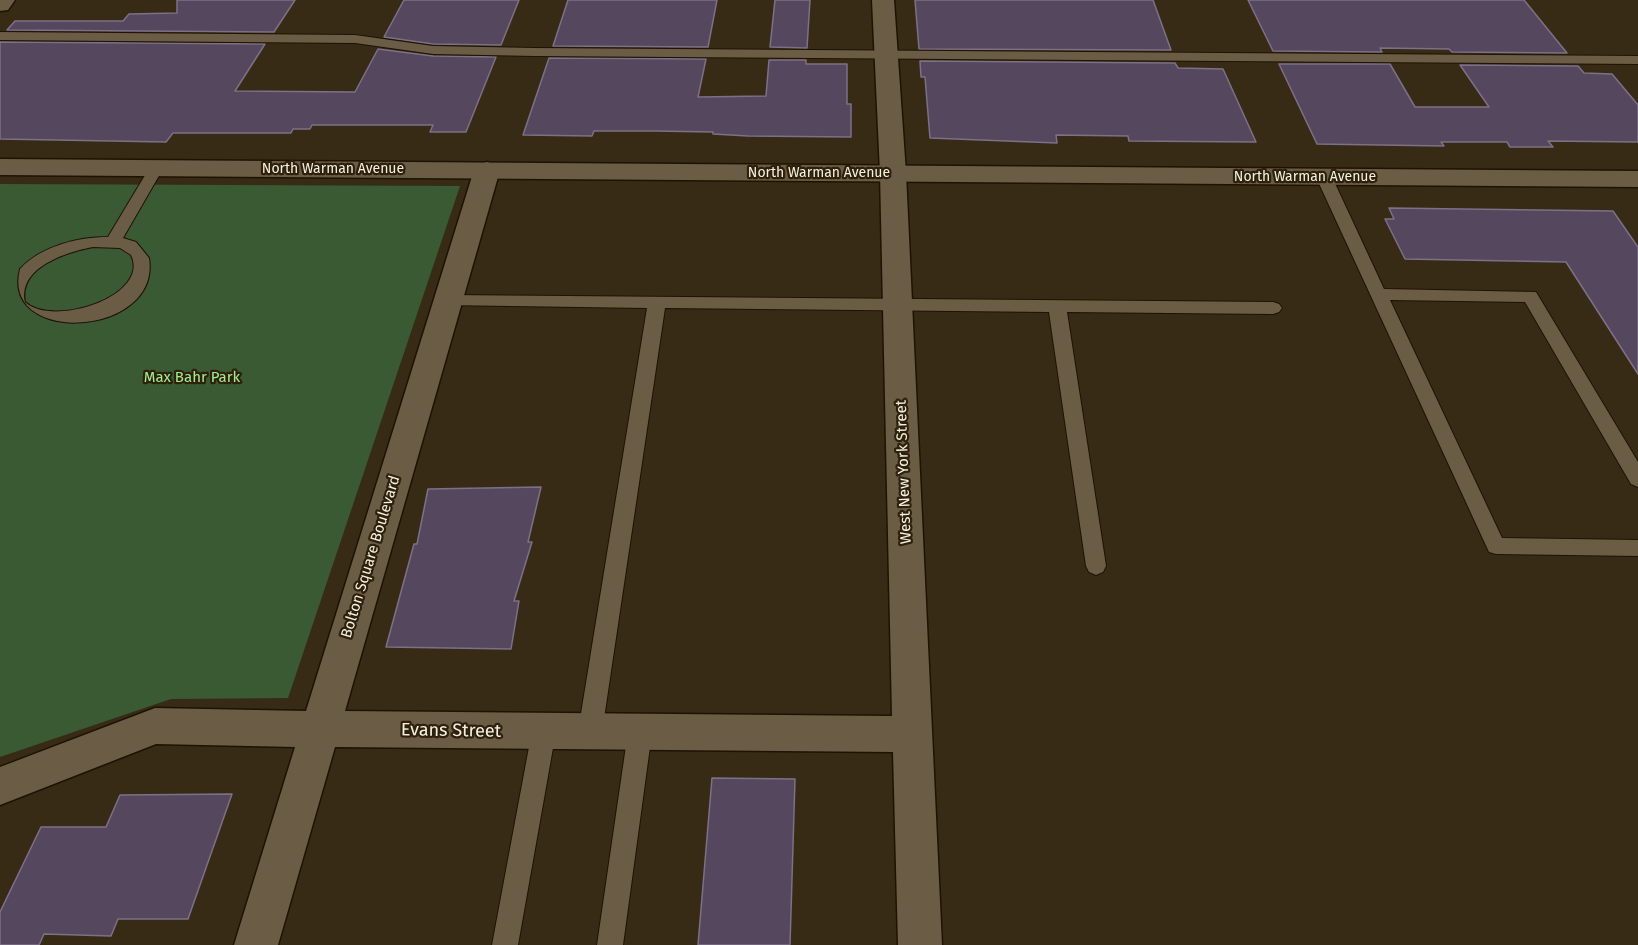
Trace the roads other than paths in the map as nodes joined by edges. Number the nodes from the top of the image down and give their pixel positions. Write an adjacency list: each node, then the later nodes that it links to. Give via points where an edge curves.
1 (4, 0): 3 (street)
2 (883, 0): 5 (street, West New York Street)
3 (0, 4)
4 (0, 36): 5 (lane, via 355,39 433,51)
5 (886, 56): 6 (lane); 10 (street, West New York Street)
6 (1638, 60)
7 (0, 167): 8 (street, North Warman Avenue)
8 (157, 168): 9 (street, North Warman Avenue); 13 (lane)
9 (487, 170): 10 (street, North Warman Avenue); 15 (street, Bolton Square Boulevard)
10 (893, 173): 11 (street, North Warman Avenue); 17 (street, West New York Street)
11 (1324, 177): 12 (street, North Warman Avenue); 14 (lane)
12 (1638, 179)
13 (113, 242): 13 (lane, via 78,245 38,263 15,291 17,303 26,312 42,318 63,318 86,314 122,296 136,283 144,267 141,256 129,246)
14 (1378, 294): 20 (lane, via 1530,296); 21 (lane, via 1496,546)
15 (448, 301): 16 (lane); 23 (street, Bolton Square Boulevard)
16 (657, 302): 17 (lane); 25 (lane)
17 (898, 304): 18 (lane); 27 (street, West New York Street)
18 (1057, 305): 19 (lane); 22 (lane)
19 (1273, 308)
20 (1638, 479)
21 (1638, 548)
22 (1096, 566)
23 (320, 729): 24 (street, Evans Street); 28 (street, Evans Street, via 155,726); 29 (street, Bolton Square Boulevard)
24 (544, 731): 25 (street, Evans Street); 30 (lane)
25 (590, 732): 26 (street, Evans Street)
26 (640, 732): 27 (street, Evans Street); 31 (lane)
27 (913, 734): 32 (street, West New York Street)
28 (0, 786)
29 (256, 945)
30 (505, 945)
31 (610, 945)
32 (920, 945)

